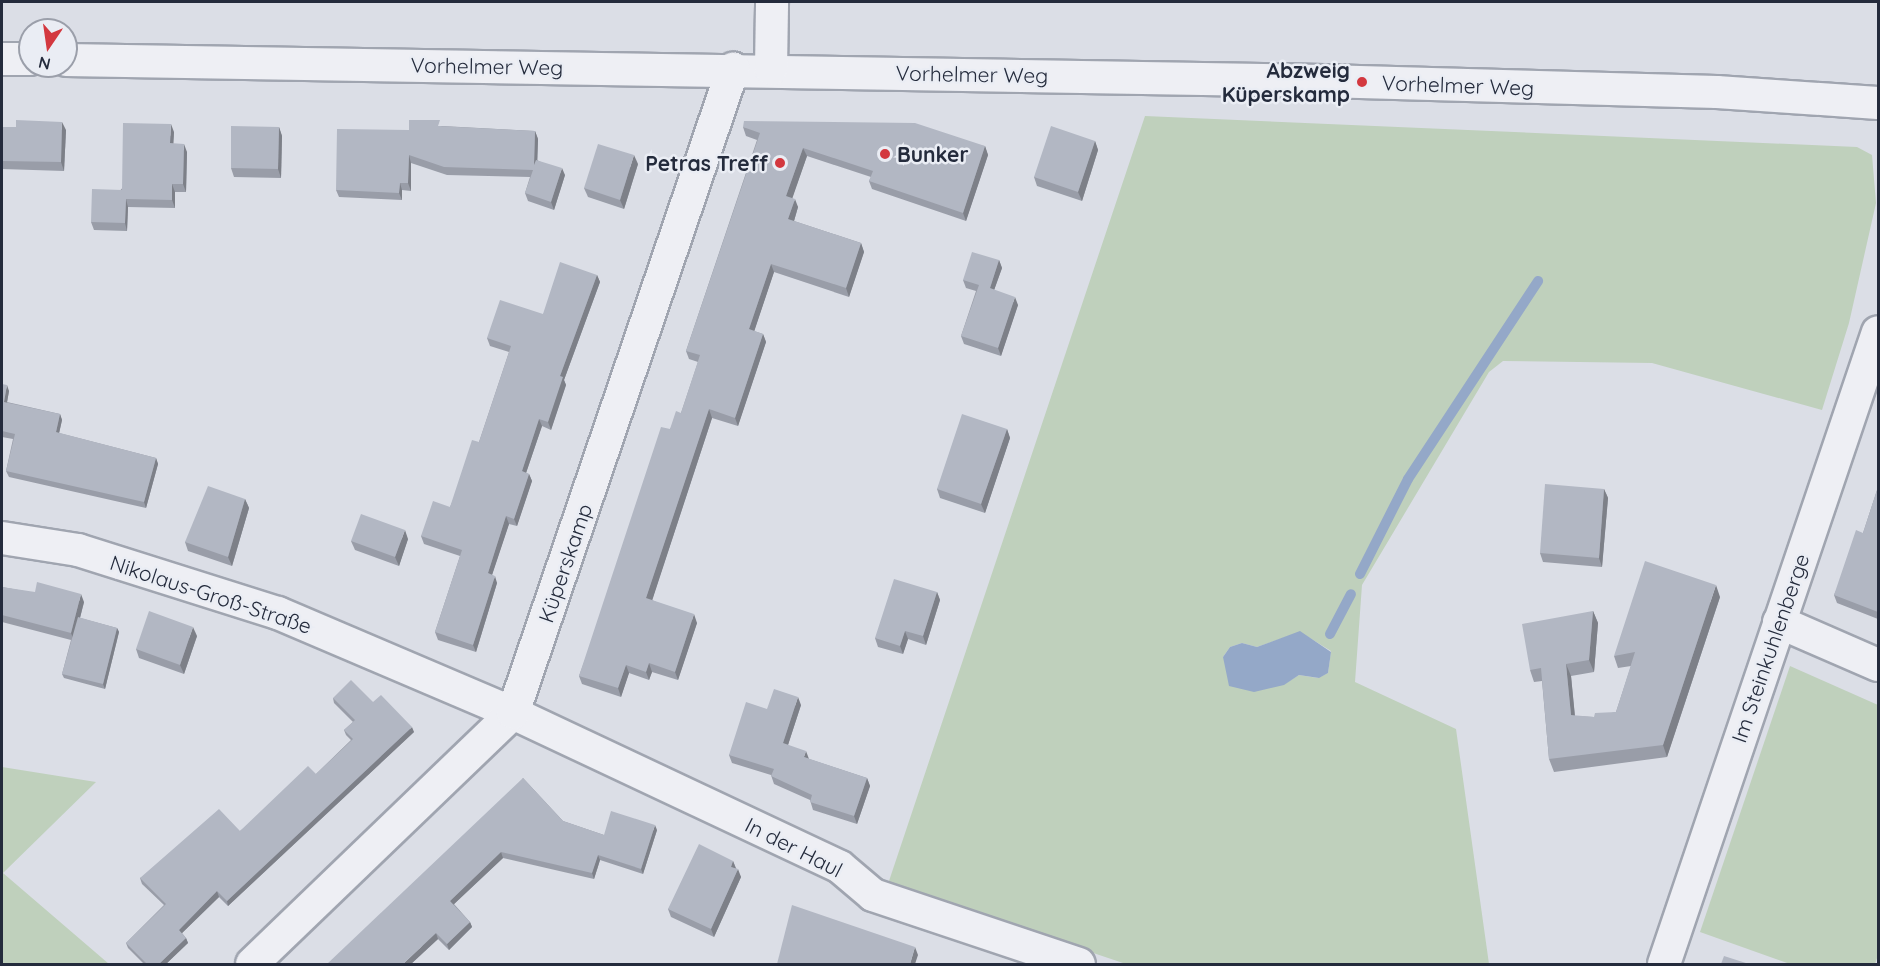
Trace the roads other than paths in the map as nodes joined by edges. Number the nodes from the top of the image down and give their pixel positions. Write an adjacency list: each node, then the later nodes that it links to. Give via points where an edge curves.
1 (772, 2): 6 (street)
2 (2, 59): 3 (street)
3 (18, 59)
4 (78, 60): 5 (street, Vorhelmer Weg)
5 (734, 69): 6 (street, Vorhelmer Weg); 12 (street, Küperskamp)
6 (771, 69): 7 (street, Vorhelmer Weg, via 1705,92)
7 (1878, 103)
8 (1878, 332): 10 (street, Im Steinkuhlenberge)
9 (2, 538): 12 (street, Nikolaus-Groß-Straße, via 78,550 278,613)
10 (1779, 622): 11 (street); 15 (street, Im Steinkuhlenberge)
11 (1878, 665)
12 (513, 713): 13 (street, Küperskamp); 14 (street, In der Haul, via 840,867 873,895)
13 (252, 964)
14 (1079, 964)
15 (1664, 964)

